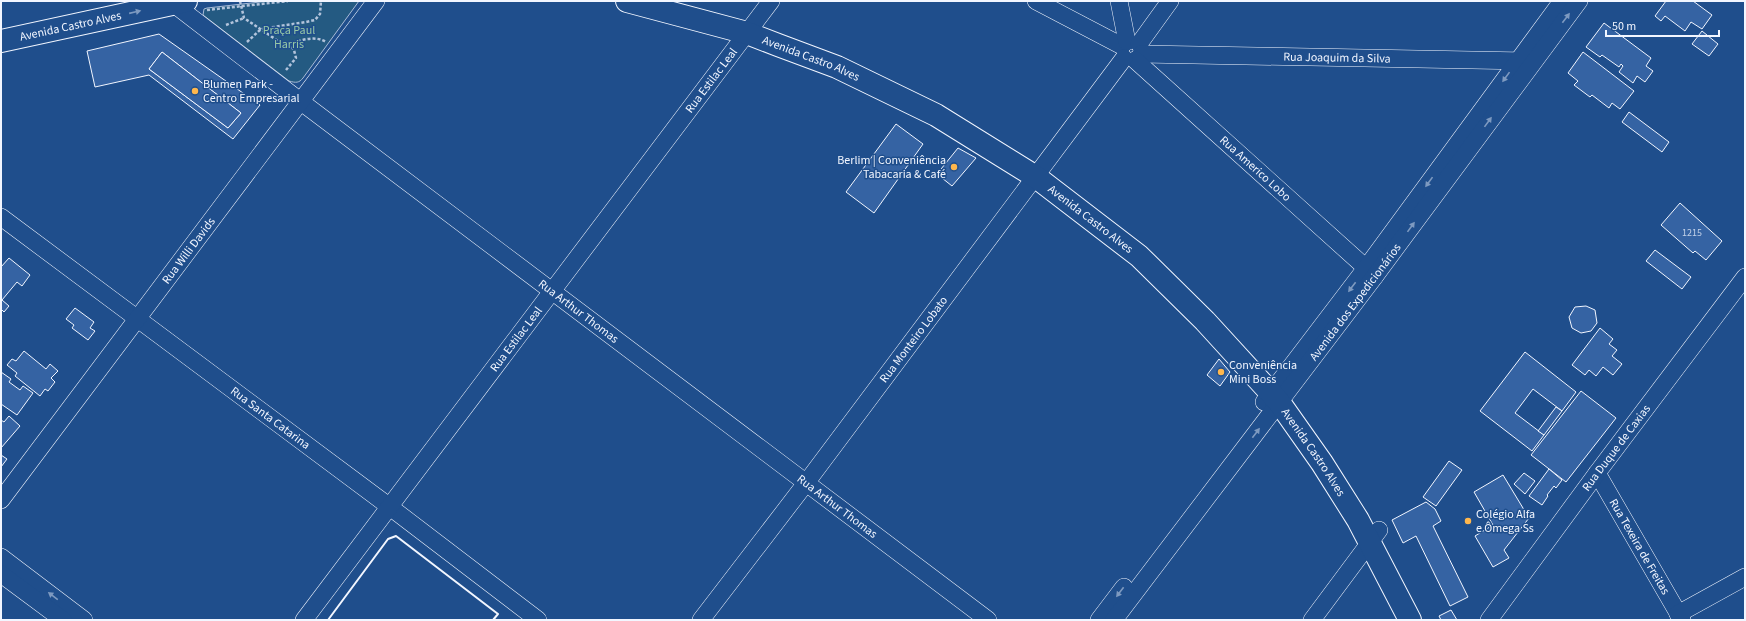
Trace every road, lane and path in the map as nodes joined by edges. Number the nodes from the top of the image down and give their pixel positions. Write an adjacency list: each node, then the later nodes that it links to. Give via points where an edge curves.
1 (120, 1): 17 (main road, Avenida Castro Alves)
2 (240, 1): 15 (path)
3 (288, 1): 15 (path)
4 (321, 1): 20 (path, via 320,14 316,20)
5 (376, 1): 23 (street, Rua Willi Davids)
6 (632, 1): 19 (main road, Avenida Castro Alves)
7 (673, 1): 19 (main road, Avenida Castro Alves)
8 (771, 1): 19 (street, Rua Estilac Leal)
9 (1036, 1): 24 (street)
10 (1118, 1): 24 (street)
11 (1170, 1): 24 (street, Rua Monteiro Lobato)
12 (1562, 1): 25 (street, Avenida dos Expedicionários)
13 (1579, 1): 25 (street, Avenida dos Expedicionários, one-way to 13)
14 (176, 2): 17 (main road, Avenida Castro Alves, one-way to 14); 26 (street, Rua Arthur Thomas)
15 (240, 6): 16 (path, via 207,10); 20 (path, via 244,18)
16 (205, 13)
17 (78, 17): 18 (main road, Avenida Castro Alves); 21 (main road, Avenida Castro Alves)
18 (1, 27)
19 (751, 28): 28 (main road, Avenida Castro Alves, via 939,109); 32 (street, Rua Estilac Leal)
20 (260, 29): 22 (path, via 284,45)
21 (1, 41)
22 (289, 44): 23 (path, via 305,39 322,40); 26 (path, via 296,58)
23 (338, 50): 27 (street, Rua Willi Davids)
24 (1131, 51): 25 (street, Rua Joaquim da Silva); 28 (street, Rua Monteiro Lobato); 30 (street, Rua Americo Lobo)
25 (1526, 60): 30 (street, Avenida dos Expedicionários)
26 (275, 83): 27 (street, Rua Arthur Thomas)
27 (300, 101): 32 (street, Rua Arthur Thomas); 33 (street, Rua Willi Davids)
28 (1040, 171): 34 (main road, Avenida Castro Alves, via 1143,251 1205,321); 36 (street, Rua Monteiro Lobato)
29 (1, 218): 33 (street, Rua Santa Catarina)
30 (1371, 272): 34 (street, Avenida dos Expedicionários)
31 (1745, 277): 35 (street, Rua Duque de Caxias)
32 (552, 291): 36 (street, Rua Arthur Thomas); 38 (street, Rua Estilac Leal)
33 (137, 318): 37 (street, Rua Willi Davids); 38 (street, Rua Santa Catarina)
34 (1279, 393): 39 (street, Avenida dos Expedicionários); 40 (main road, Avenida Castro Alves, via 1322,464)
35 (1597, 473): 44 (street, Rua Texeira de Freitas); 56 (street, Rua Duque de Caxias)
36 (806, 483): 49 (street, Rua Monteiro Lobato); 50 (street, Rua Arthur Thomas)
37 (1, 500)
38 (390, 507): 47 (street, Rua Estilac Leal); 48 (street, Rua Santa Catarina)
39 (1187, 513): 51 (street, Avenida dos Expedicionários, one-way to 51); 52 (street, Avenida dos Expedicionários)
40 (1374, 536): 53 (street); 54 (main road, Avenida Castro Alves); 55 (main road, Avenida Castro Alves)
41 (1, 557): 46 (street, one-way to 41)
42 (1, 574): 45 (street)
43 (1745, 578): 44 (street)
44 (1680, 617)
45 (63, 620)
46 (84, 620)
47 (304, 620)
48 (538, 620)
49 (701, 620)
50 (988, 620)
51 (1099, 620)
52 (1114, 620)
53 (1312, 620)
54 (1410, 620)
55 (1424, 620)
56 (1489, 620)

